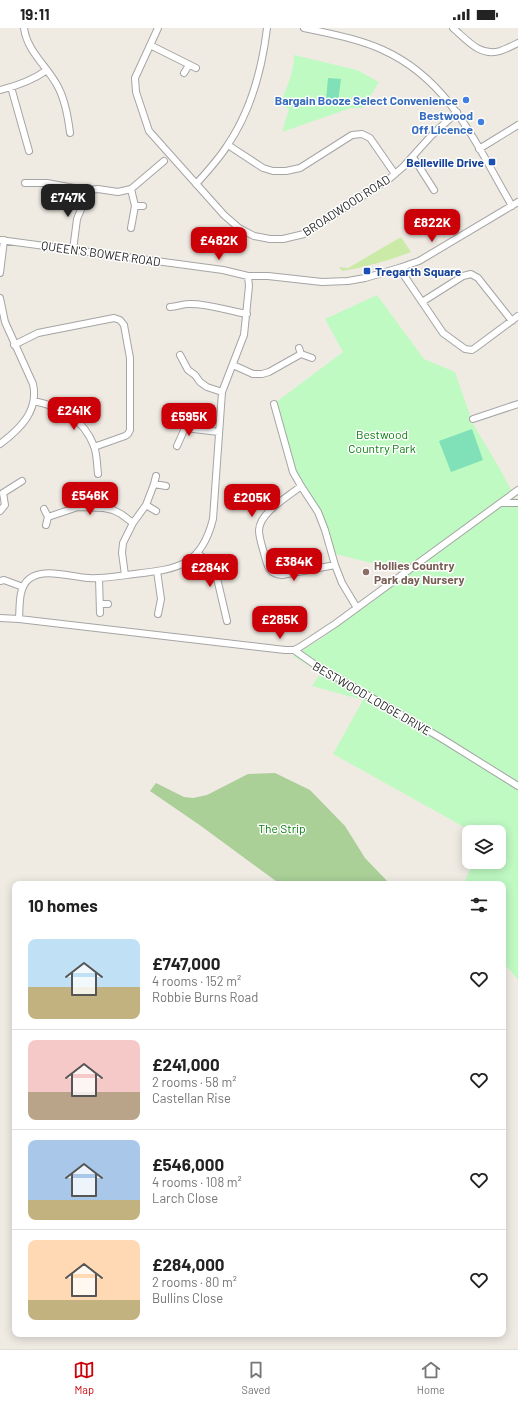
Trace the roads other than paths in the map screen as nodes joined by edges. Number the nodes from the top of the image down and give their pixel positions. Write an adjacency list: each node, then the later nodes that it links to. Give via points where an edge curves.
1 (24, 28): 10 (street, via 33,52)
2 (158, 28): 7 (street, BROADWOOD ROAD)
3 (267, 28): 19 (street, via 263,60 256,86)
4 (306, 28): 14 (street, via 359,41 396,56 434,84)
5 (453, 28): 6 (street, via 475,47 486,52 501,51)
6 (518, 43)
7 (150, 45): 8 (street); 27 (street, BROADWOOD ROAD, via 136,73 135,82 147,127)
8 (189, 65): 9 (street); 11 (street)
9 (196, 68)
10 (47, 70): 12 (street); 15 (street, via 61,94)
11 (184, 73)
12 (11, 87): 13 (street); 21 (street)
13 (0, 90)
14 (456, 112): 20 (street); 22 (street, BROADWOOD ROAD)
15 (69, 125): 17 (street); 18 (street)
16 (518, 125): 20 (street)
17 (61, 126)
18 (70, 133)
19 (228, 145): 24 (street, via 263,168 286,171 300,168 352,136 362,134 370,138); 27 (street)
20 (479, 149): 35 (street)
21 (29, 151)
22 (413, 157): 24 (street, BROADWOOD ROAD); 28 (street)
23 (164, 161): 29 (street)
24 (395, 174): 27 (street, BROADWOOD ROAD, via 304,234 283,239 261,238 239,228)
25 (436, 180): 28 (street)
26 (25, 183): 30 (street, via 47,183)
27 (196, 184)
28 (430, 184): 31 (street)
29 (131, 189): 30 (street, via 118,192); 33 (street)
30 (85, 190): 38 (street)
31 (434, 190)
32 (518, 202): 35 (street, QUEEN'S BOWER ROAD)
33 (135, 206): 34 (street); 36 (street)
34 (143, 206)
35 (512, 206): 39 (street, QUEEN'S BOWER ROAD, via 426,257)
36 (131, 228)
37 (2, 240): 38 (street, QUEEN'S BOWER ROAD); 40 (street)
38 (73, 250): 41 (street, QUEEN'S BOWER ROAD, via 223,270)
39 (399, 268): 41 (street, QUEEN'S BOWER ROAD, via 365,278 334,282); 43 (street)
40 (0, 273)
41 (248, 276): 45 (street)
42 (0, 298): 48 (street, via 5,322)
43 (422, 302): 47 (street, via 463,276 471,274 478,278); 47 (street, via 443,333 468,350 475,348)
44 (170, 307): 45 (street, via 179,310 187,304 212,306)
45 (247, 314): 51 (street, via 244,335)
46 (518, 316): 47 (street)
47 (512, 321)
48 (14, 345): 55 (street, via 33,384); 64 (street, via 38,333 114,318 124,325 130,358 130,430 124,436)
49 (180, 355): 52 (street)
50 (312, 358): 51 (street, via 300,351 262,374 253,374)
51 (233, 365): 54 (street)
52 (188, 370): 53 (street); 54 (street, via 207,387)
53 (182, 375)
54 (222, 392): 61 (street)
55 (34, 401): 62 (street, via 24,422); 64 (street, via 54,406 68,414 83,427)
56 (274, 404): 70 (street, via 290,462)
57 (518, 404): 59 (street)
58 (176, 414): 60 (street)
59 (473, 419)
60 (186, 428): 61 (street); 63 (street)
61 (219, 432): 84 (street, via 213,519 205,544)
62 (0, 444)
63 (176, 446)
64 (94, 447): 65 (street)
65 (98, 474)
66 (156, 476): 68 (street)
67 (22, 481): 72 (street)
68 (154, 484): 69 (street); 76 (street)
69 (166, 486)
70 (300, 486): 85 (street, via 318,512); 85 (street, via 266,514 261,522 259,536 267,564 275,574 282,575)
71 (518, 490): 74 (street)
72 (2, 492): 79 (street, via 4,505)
73 (105, 501): 77 (street)
74 (500, 503): 75 (street); 93 (street)
75 (518, 503)
76 (146, 505): 80 (street); 82 (street)
77 (104, 508): 81 (street, via 78,507); 82 (street, via 121,514)
78 (44, 509): 81 (street)
79 (0, 511)
80 (156, 511)
81 (48, 517): 83 (street)
82 (133, 523): 87 (street, via 123,544)
83 (46, 525)
84 (198, 553): 86 (street, via 187,563 173,569); 98 (street, via 216,574 227,604)
85 (335, 565): 93 (street)
86 (157, 571): 87 (street); 95 (street, via 161,599)
87 (124, 575): 88 (street)
88 (99, 578): 90 (street, via 41,573 29,579); 91 (street)
89 (0, 581): 90 (street)
90 (23, 587): 97 (street)
91 (100, 604): 92 (street); 94 (street)
92 (108, 604)
93 (357, 608): 99 (street)
94 (100, 613)
95 (158, 614)
96 (0, 618): 97 (street)
97 (19, 619): 99 (street)
98 (227, 621)
99 (294, 650): 100 (street, BESTWOOD LODGE DRIVE)
100 (518, 786)

